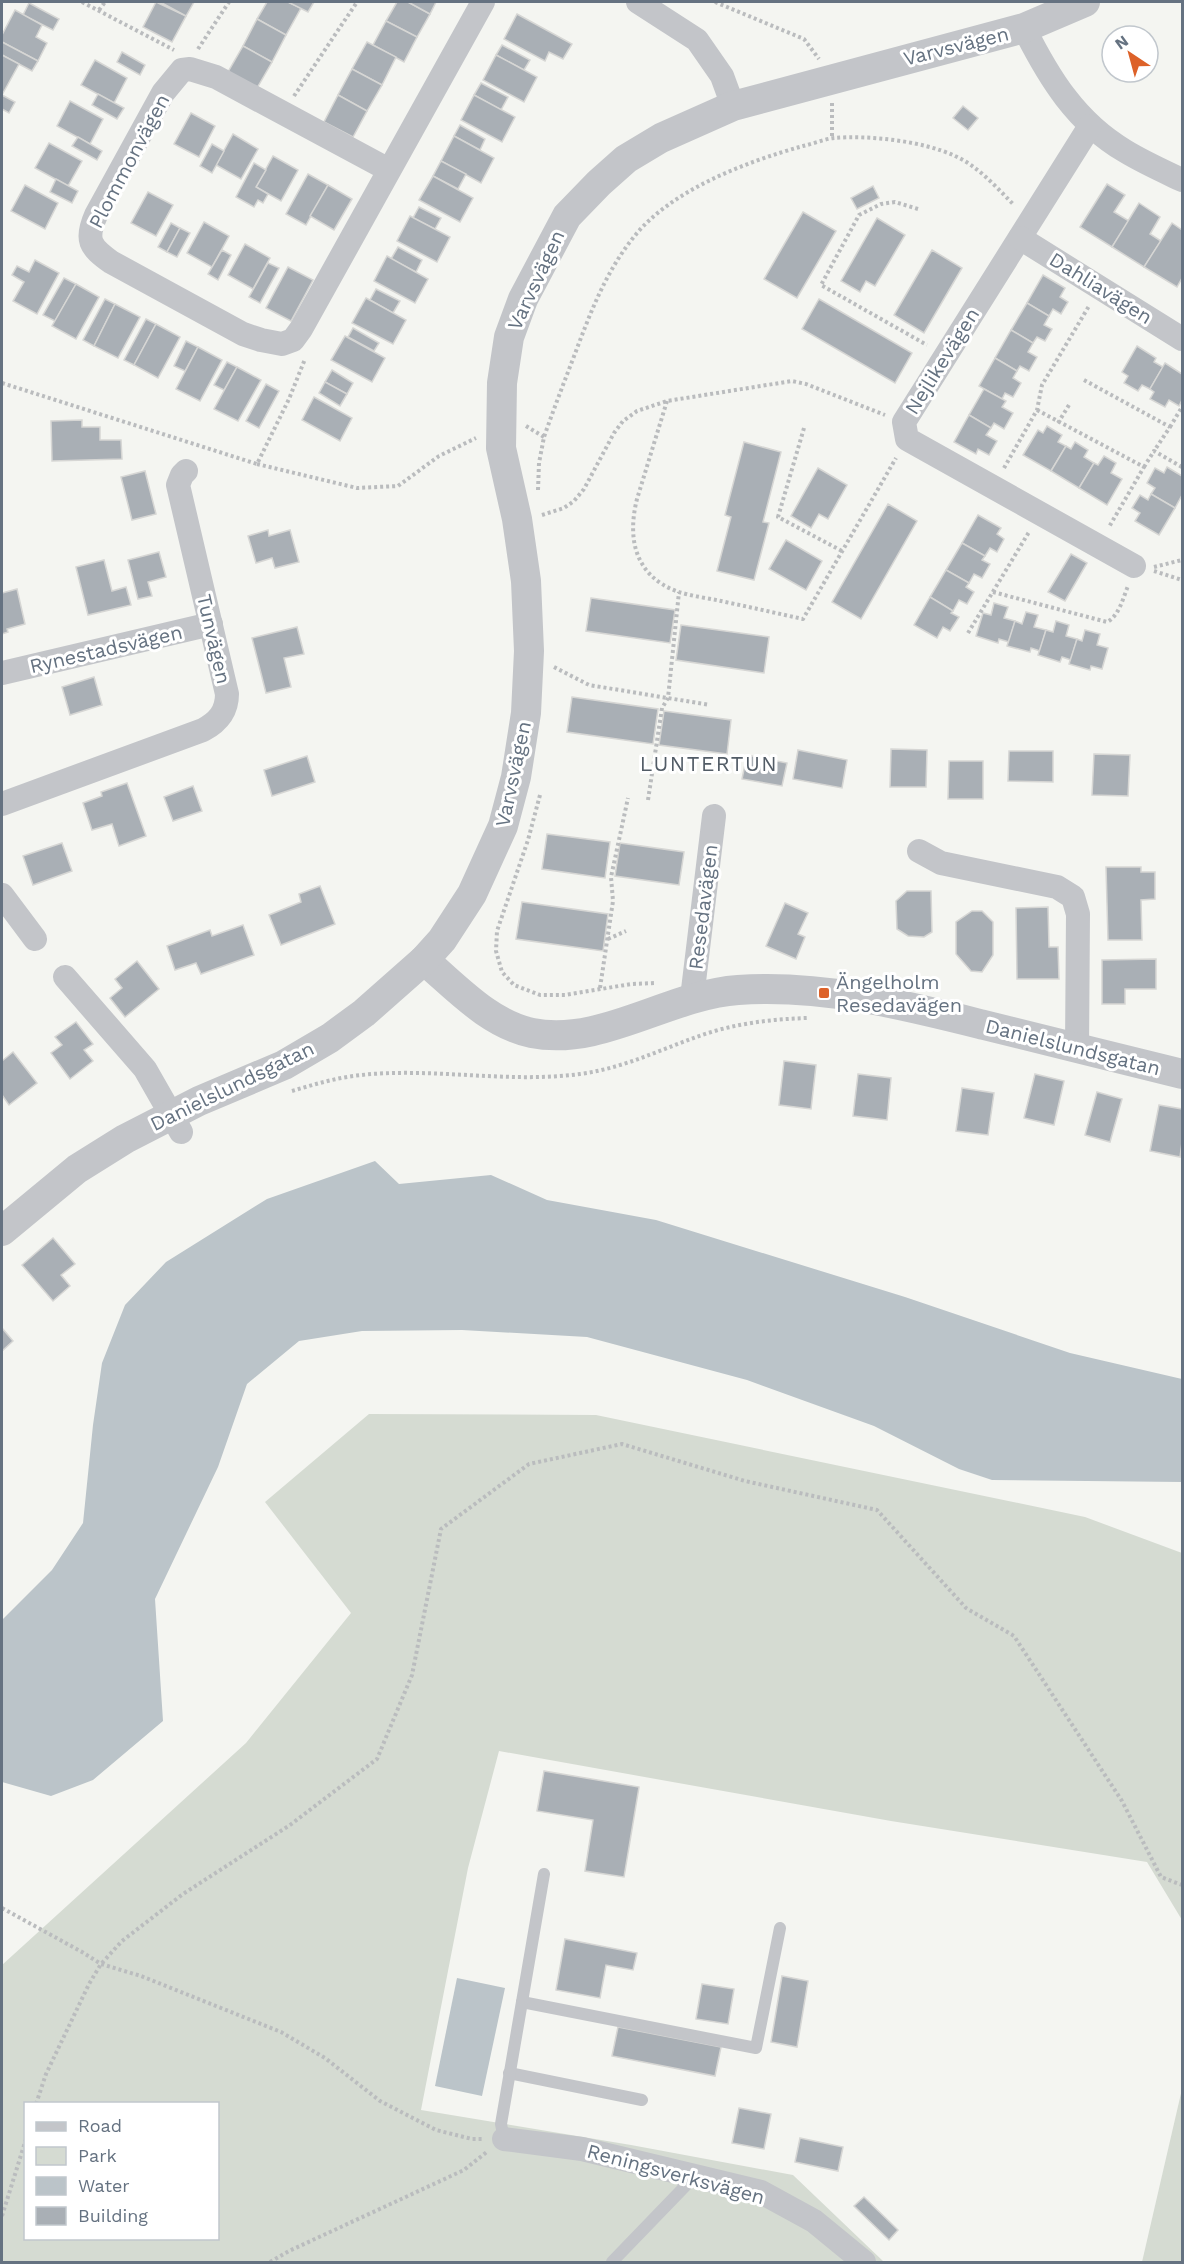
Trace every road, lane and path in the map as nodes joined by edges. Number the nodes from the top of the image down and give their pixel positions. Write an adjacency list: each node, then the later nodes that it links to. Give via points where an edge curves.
1 (82, 2): 9 (path)
2 (105, 2): 9 (path)
3 (229, 2): 11 (path)
4 (357, 2): 15 (path)
5 (483, 2): 18 (street, Plommonvägen)
6 (638, 2): 14 (street, via 696,40 722,76)
7 (715, 2): 12 (path, via 804,39)
8 (1085, 2): 10 (street, Varvsvägen)
9 (99, 10): 11 (path)
10 (1024, 28): 14 (street, Varvsvägen); 16 (street, via 1058,90)
11 (190, 64): 15 (street); 23 (street, Plommonvägen, via 163,93 96,215 90,228 91,242 111,262 243,334 282,344 293,340)
12 (824, 67)
13 (832, 103): 17 (path)
14 (733, 106): 35 (street, Varvsvägen, via 661,138 626,159 567,216 533,277 509,337 502,383)
15 (282, 114): 18 (street)
16 (1090, 126): 19 (street, via 1125,151); 21 (street, Nejlikevägen)
17 (832, 138): 21 (path, via 895,141 954,155 987,178); 37 (path, via 719,177 672,202 646,223 602,287)
18 (389, 170): 23 (street, Plommonvägen)
19 (1182, 180)
20 (918, 209): 25 (path, via 895,202 859,215 821,285)
21 (1025, 229): 22 (street, Dahliavägen); 25 (street, Nejlikevägen)
22 (1100, 287): 24 (street, Dahliavägen); 31 (path, via 1042,385)
23 (301, 329): 39 (path, via 306,356)
24 (1182, 339)
25 (946, 356): 36 (street, Nejlikevägen)
26 (1084, 380): 38 (path, via 1170,427)
27 (2, 383): 39 (path)
28 (667, 401): 36 (path, via 798,382); 47 (path, via 646,407 623,421 578,496 564,508); 54 (path, via 637,499 633,539 645,569)
29 (1069, 405): 32 (path)
30 (1182, 407): 33 (path)
31 (1037, 410): 32 (path); 43 (path)
32 (1058, 423): 40 (path)
33 (1170, 427)
34 (804, 428): 50 (path, via 778,517)
35 (502, 430): 37 (path, via 524,425); 39 (path, via 439,456 398,486 357,488); 72 (street, Varvsvägen, via 501,448 526,581 526,713 516,777 496,843 458,917)
36 (906, 430): 43 (street, Nejlikevägen); 50 (path)
37 (544, 437): 44 (path, via 538,463)
38 (1154, 451): 40 (path); 41 (path)
39 (257, 464)
40 (1143, 467): 49 (path)
41 (1182, 468)
42 (186, 471): 56 (street, Tunvägen, via 178,485)
43 (993, 487): 46 (street, Nejlikevägen)
44 (539, 498)
45 (541, 507): 47 (path)
46 (1040, 513): 49 (street, Nejlikevägen); 55 (path)
47 (542, 515): 48 (path)
48 (544, 526)
49 (1098, 546): 52 (street, Nejlikevägen)
50 (842, 551): 54 (path, via 803,619)
51 (1182, 560): 52 (path, via 1156,567)
52 (1138, 566): 53 (path); 55 (path, via 1122,602 1107,622)
53 (1182, 580)
54 (679, 592): 60 (path)
55 (993, 592): 57 (path)
56 (211, 624): 58 (street, Rynestadsvägen); 65 (street, Tunvägen, via 227,694 225,710 217,721 203,730)
57 (968, 633)
58 (2, 674)
59 (554, 677): 60 (path, via 554,667 589,685)
60 (668, 698): 61 (path); 64 (path, via 662,708)
61 (710, 705)
62 (540, 792): 74 (path, via 497,931 500,967 514,985 540,996)
63 (628, 798): 71 (path, via 612,877)
64 (648, 800)
65 (2, 804)
66 (714, 816): 75 (street, Resedavägen)
67 (919, 851): 77 (street, via 941,863 1057,887 1073,897 1078,914)
68 (2, 895): 70 (street)
69 (626, 930): 71 (path)
70 (35, 939)
71 (607, 939): 74 (path)
72 (424, 960): 75 (street, Danielslundsgatan, via 489,1014 511,1026 554,1036 588,1033); 80 (street, Danielslundsgatan, via 364,1013 301,1056)
73 (65, 976): 80 (street, via 145,1069)
74 (600, 988): 75 (path, via 669,984 683,988)
75 (692, 998): 77 (street, Danielslundsgatan, via 738,990 831,993 890,1002)
76 (817, 1018): 79 (path, via 763,1020 736,1026 627,1065 581,1074 354,1076)
77 (1077, 1048): 78 (street, Danielslundsgatan)
78 (1182, 1074)
79 (281, 1095)
80 (176, 1124): 81 (street, Danielslundsgatan, via 125,1139 77,1169)
81 (2, 1231)
82 (544, 1874): 87 (lane)
83 (1182, 1885): 86 (path, via 1161,1876 1122,1801 1014,1636 966,1608 877,1510 745,1481 622,1444 530,1464 441,1529 412,1676 377,1759 290,1825 183,1894 122,1941)
84 (2, 1908): 86 (path)
85 (780, 1928): 87 (lane, via 756,2048)
86 (101, 1964): 90 (path, via 46,2074); 91 (path, via 281,2032 325,2058 380,2101 436,2130 472,2139)
87 (522, 2002): 88 (lane)
88 (510, 2073): 89 (lane); 91 (lane, via 501,2124)
89 (642, 2100)
90 (36, 2102)
91 (504, 2139): 93 (street, Reningsverksvägen, via 582,2149); 95 (path, via 464,2169)
92 (24, 2145): 94 (path)
93 (694, 2176): 96 (lane); 97 (street, Reningsverksvägen, via 761,2192 814,2221)
94 (2, 2216)
95 (270, 2262)
96 (612, 2262)
97 (864, 2262)

